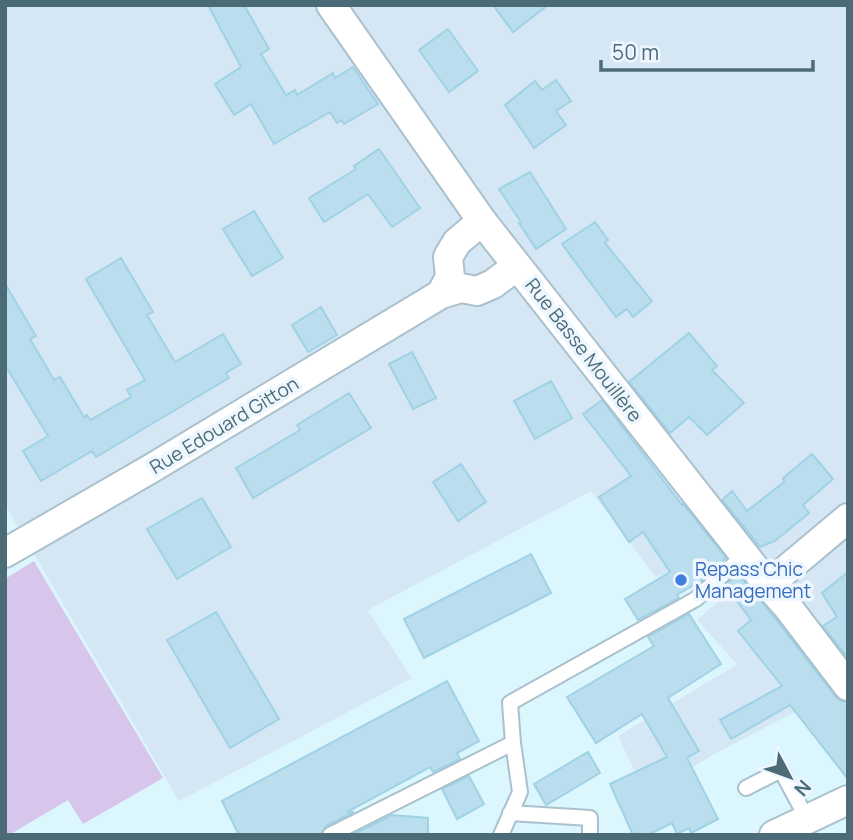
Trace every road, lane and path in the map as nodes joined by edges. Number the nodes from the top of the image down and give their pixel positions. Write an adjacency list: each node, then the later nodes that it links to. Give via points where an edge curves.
1 (331, 5): 2 (street, Rue Basse Mouillère)
2 (482, 221): 3 (street, Rue Basse Mouillère); 4 (street, via 457,242 448,257 450,277)
3 (517, 266): 4 (street, Rue Edouard Gitton, via 477,291 461,288); 7 (street, Rue Basse Mouillère)
4 (441, 294): 6 (street, Rue Edouard Gitton)
5 (848, 518): 8 (street)
6 (5, 553)
7 (744, 555): 8 (street, Rue Basse Mouillère); 10 (lane, via 696,599 510,704)
8 (768, 585): 9 (street, Rue Basse Mouillère)
9 (848, 686)
10 (513, 743): 13 (lane, via 520,792); 15 (lane)
11 (746, 788): 14 (lane, via 781,770)
12 (848, 800): 14 (street)
13 (510, 814): 16 (lane); 17 (lane, via 590,818)
14 (807, 819): 18 (street)
15 (330, 835)
16 (502, 835)
17 (590, 835)
18 (774, 835)

